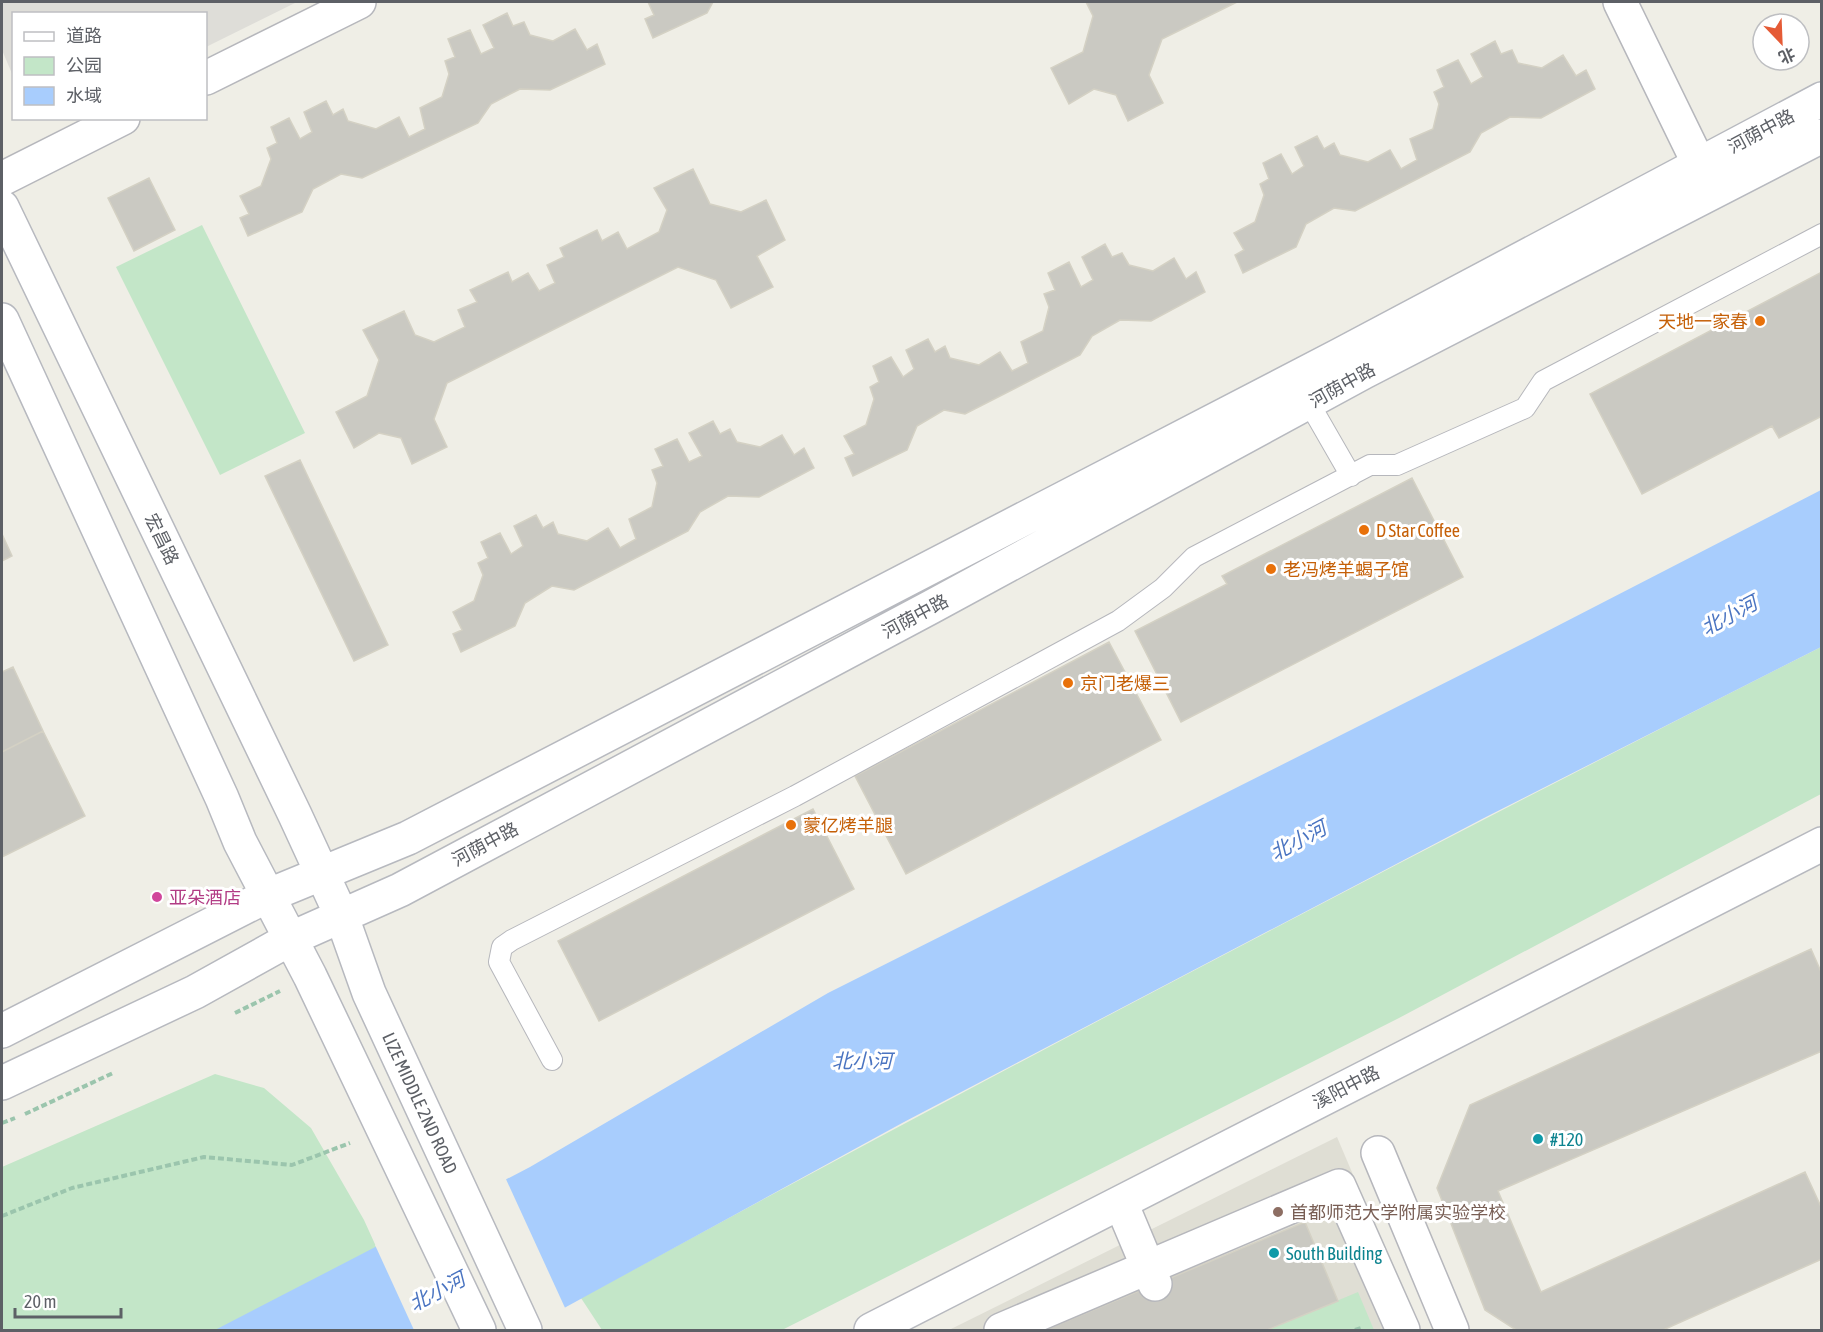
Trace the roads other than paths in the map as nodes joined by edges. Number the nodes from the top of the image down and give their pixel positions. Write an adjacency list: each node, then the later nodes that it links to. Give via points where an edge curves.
1 (358, 2): 3 (street)
2 (1620, 2): 7 (street)
3 (207, 78)
4 (1821, 99): 7 (street, 河荫中路)
5 (119, 120): 8 (street)
6 (1821, 136): 12 (street, 河荫中路)
7 (1699, 164): 15 (street, 河荫中路, via 1340,355 408,838)
8 (2, 179)
9 (2, 207): 15 (street, 宏昌路)
10 (1821, 234): 13 (lane, via 1543,381 1525,408 1397,465 1370,465)
11 (2, 320): 16 (street)
12 (1309, 402): 13 (lane); 17 (street, 河荫中路, via 400,890)
13 (1351, 476): 20 (lane, via 1194,557 1163,588 1118,621 795,796 501,947 499,962)
14 (1821, 844): 23 (street, 溪阳中路)
15 (321, 872): 16 (street, 河荫中路); 17 (street, LIZE MIDDLE 2ND ROAD)
16 (267, 896): 18 (street); 19 (street, 河荫中路)
17 (342, 917): 18 (street, 河荫中路); 26 (street, LIZE MIDDLE 2ND ROAD, via 369,993)
18 (292, 938): 21 (street, 河荫中路, via 195,992); 25 (street)
19 (2, 1031)
20 (552, 1060)
21 (2, 1083)
22 (1378, 1154): 30 (street)
23 (1121, 1203): 24 (street); 27 (street, 溪阳中路)
24 (1152, 1276): 28 (street); 29 (street, via 1339,1185)
25 (479, 1330)
26 (525, 1330)
27 (871, 1330)
28 (1001, 1330)
29 (1403, 1330)
30 (1452, 1330)

